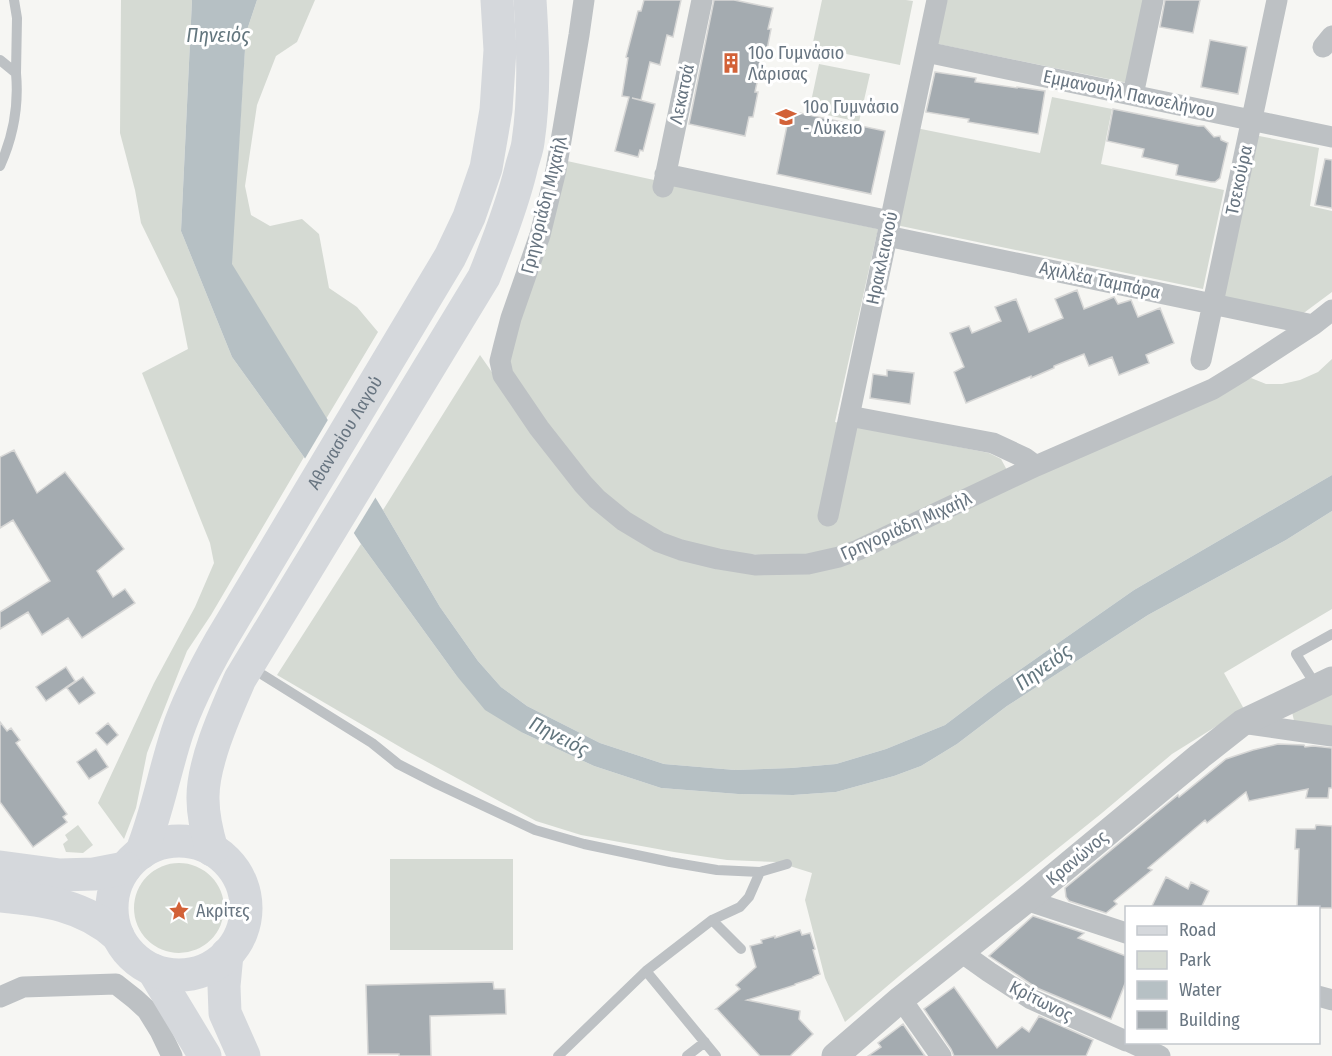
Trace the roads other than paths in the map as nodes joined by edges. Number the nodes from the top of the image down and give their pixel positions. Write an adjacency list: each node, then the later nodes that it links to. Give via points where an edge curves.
1 (14, 0): 11 (lane)
2 (497, 0): 31 (main road, Αθανασίου Λαγού, via 497,100 486,168 470,217 198,683 184,714 152,825)
3 (530, 0): 26 (main road, Αθανασίου Λαγού, via 533,62 528,143 515,195 484,277)
4 (584, 0): 23 (street, Γρηγοριάδη Μιχαήλ, via 556,170 500,361 503,375 539,428 597,499 624,521 681,550 755,565 808,564 858,550)
5 (702, 0): 16 (street, Λεκατσά)
6 (937, 0): 9 (street, Ηρακλειανού)
7 (1153, 0): 12 (street)
8 (1277, 0): 13 (street, Τσεκούρα)
9 (926, 52): 12 (street, Εμμανουήλ Πανσελήνου); 17 (street, Ηρακλειανού)
10 (0, 60): 11 (lane)
11 (16, 73): 15 (lane, via 18,93 12,135)
12 (1133, 95): 13 (street, Εμμανουήλ Πανσελήνου)
13 (1252, 120): 14 (street, Εμμανουήλ Πανσελήνου); 18 (street, Τσεκούρα)
14 (1332, 137)
15 (0, 166)
16 (664, 181): 17 (street, Αχιλλέα Ταμπάρα)
17 (888, 229): 18 (street, Αχιλλέα Ταμπάρα); 22 (street, Ηρακλειανού)
18 (1213, 304): 20 (street, Αχιλλέα Ταμπάρα); 21 (street, Τσεκούρα)
19 (1332, 310): 20 (street, Γρηγοριάδη Μιχαήλ)
20 (1313, 325): 23 (street, Γρηγοριάδη Μιχαήλ, via 1214,389)
21 (1201, 360)
22 (849, 416): 23 (street, via 993,443); 24 (street, Ηρακλειανού)
23 (1036, 466)
24 (828, 516)
25 (1332, 634): 27 (lane, via 1296,654)
26 (256, 669): 30 (main road, Αθανασίου Λαγού, via 240,679 206,773 203,807); 34 (lane, via 372,742 398,764 535,830 670,862)
27 (1324, 683): 28 (street, Κρανώνος)
28 (1242, 723): 29 (street); 36 (street, Κρανώνος)
29 (1332, 736)
30 (212, 850): 31 (main road, via 200,844 173,841 148,848); 42 (main road, via 234,871 245,899 242,930)
31 (133, 860): 33 (main road, via 94,874 60,875); 39 (main road, via 117,880 112,903)
32 (787, 864): 34 (lane)
33 (0, 867)
34 (760, 872): 37 (lane, via 740,907)
35 (0, 896): 39 (main road, via 54,902 76,910)
36 (1026, 900): 38 (street); 41 (street, Κρανώνος)
37 (712, 920): 40 (lane); 44 (lane)
38 (1125, 933)
39 (118, 936): 43 (main road, via 132,956)
40 (741, 949)
41 (961, 952): 46 (street, Κρανώνος); 47 (street, Κρίτωνος, via 1031,999)
42 (227, 954): 43 (main road, via 191,974); 52 (main road, via 225,1013)
43 (153, 970): 51 (main road)
44 (646, 971): 48 (lane); 53 (lane)
45 (0, 996): 50 (street, via 23,987 116,984 147,1010)
46 (901, 999): 56 (street, Κρανώνος); 57 (street)
47 (1125, 1041)
48 (705, 1042): 54 (lane); 55 (lane)
49 (1133, 1044): 58 (street, Κρίτωνος)
50 (172, 1056)
51 (205, 1056)
52 (244, 1056)
53 (558, 1056)
54 (687, 1056)
55 (716, 1056)
56 (835, 1056)
57 (941, 1056)
58 (1160, 1056)

